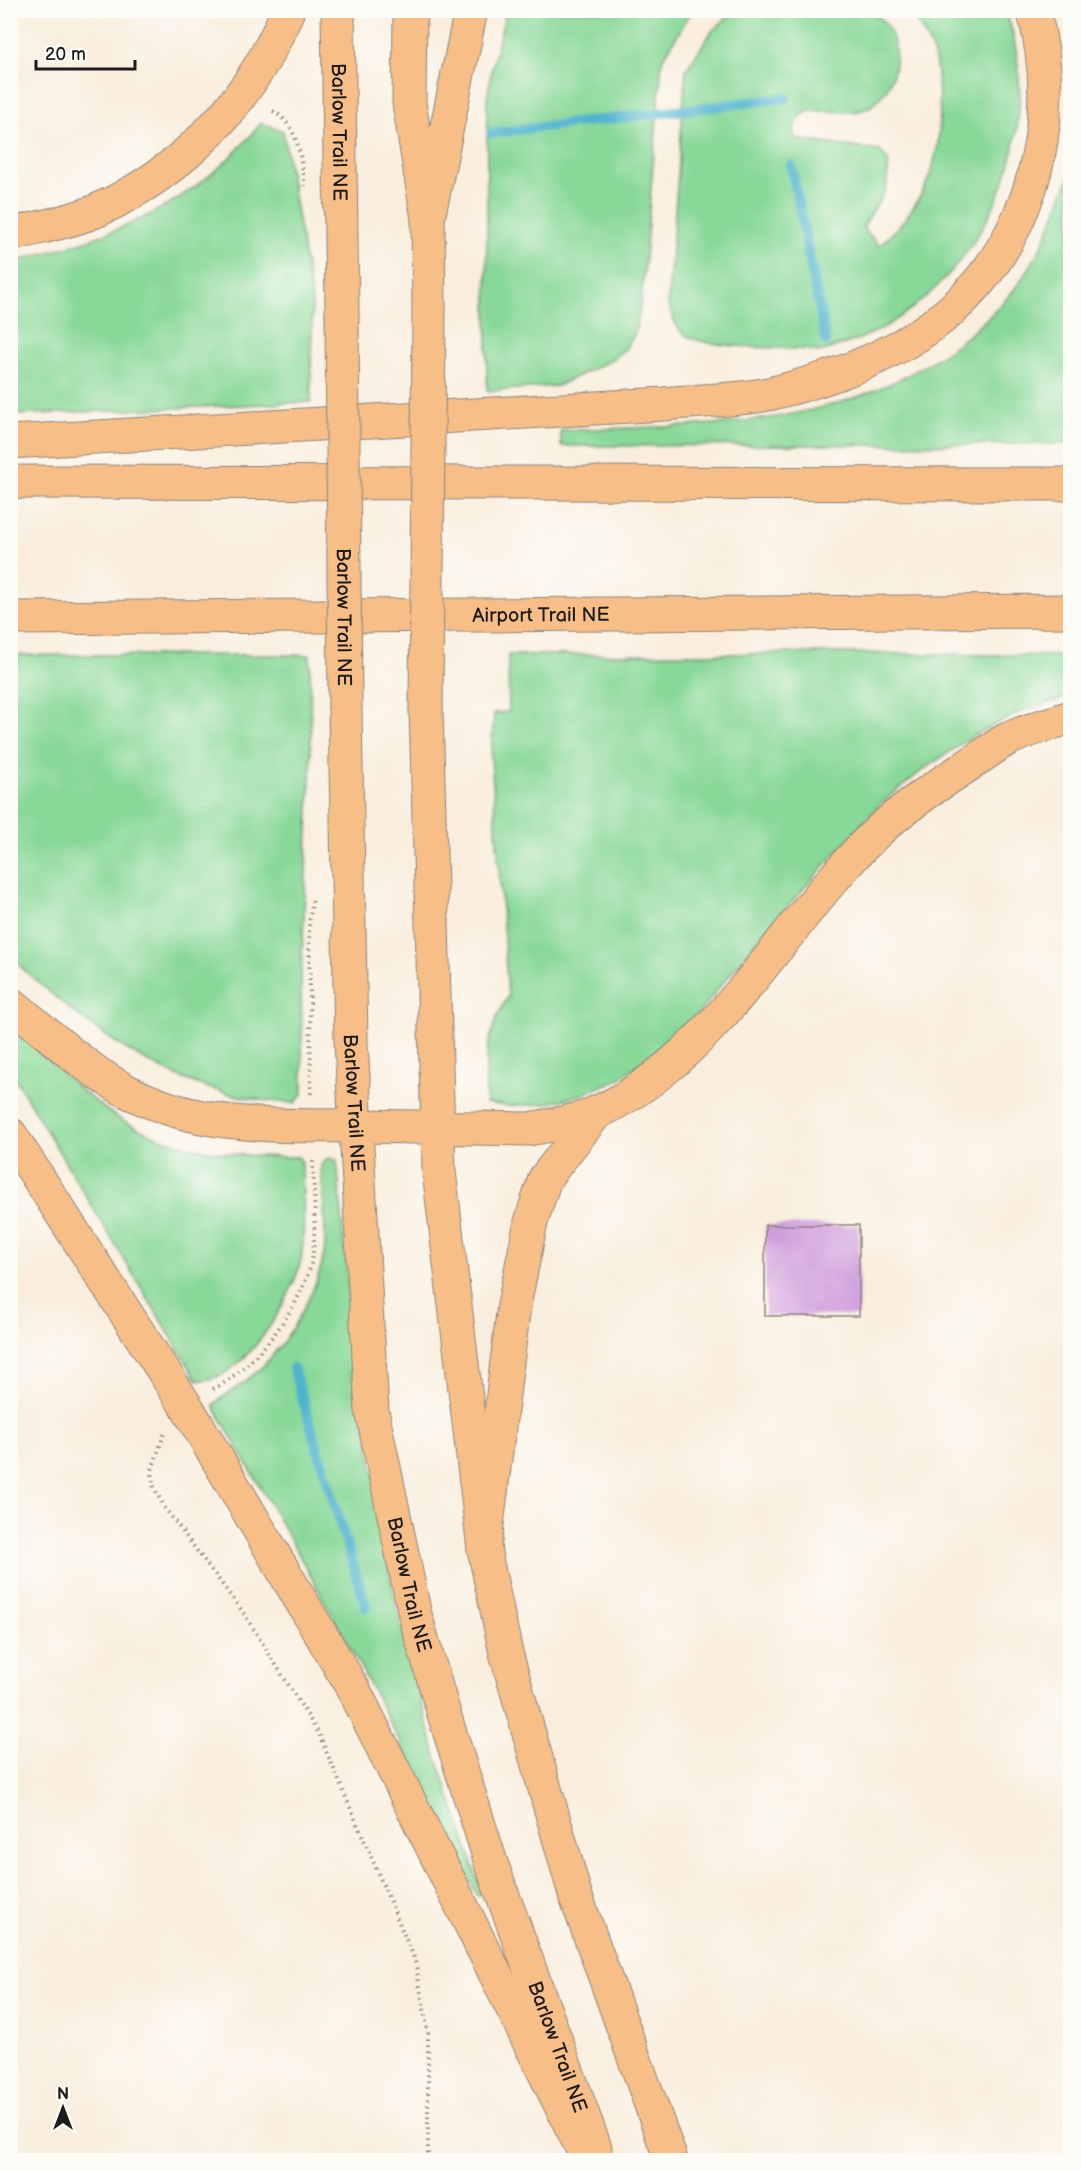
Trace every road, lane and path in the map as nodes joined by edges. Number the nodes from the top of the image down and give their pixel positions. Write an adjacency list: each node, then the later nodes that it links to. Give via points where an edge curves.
1 (288, 10): 9 (main road, via 273,47 240,100 158,177 97,210)
2 (338, 10): 18 (main road, Barlow Trail NE, bridge, via 345,709)
3 (410, 10): 8 (main road, via 409,103)
4 (471, 10): 8 (main road)
5 (1033, 10): 10 (main road, via 1046,82 1038,160 1020,219 989,271 949,315 895,350 832,375 747,396)
6 (273, 111): 7 (path, via 284,117 298,139)
7 (306, 197)
8 (428, 219): 19 (main road, bridge, via 426,710)
9 (10, 235)
10 (10, 442)
11 (10, 482): 12 (main road)
12 (1071, 484)
13 (1071, 611): 14 (main road, Airport Trail NE)
14 (10, 618)
15 (1071, 717): 17 (main road, via 1007,739 874,835 737,997 682,1054 632,1093)
16 (10, 1003): 18 (main road, via 80,1060 131,1093 174,1110 234,1124)
17 (597, 1112): 19 (main road, via 528,1129); 24 (main road, via 545,1178 531,1222 514,1305)
18 (356, 1126): 19 (main road); 27 (main road, Barlow Trail NE, via 372,1411 415,1616 491,1863)
19 (436, 1127): 24 (main road)
20 (10, 1134): 26 (main road, via 188,1409 355,1692)
21 (313, 1161): 22 (path, via 313,1254 306,1280 259,1354 244,1370)
22 (206, 1392)
23 (169, 1426): 25 (path, via 155,1453 153,1485 164,1507 237,1604 319,1734 415,1960 428,2033)
24 (484, 1549): 28 (main road, via 506,1653 575,1894)
25 (428, 2160)
26 (588, 2160)
27 (599, 2160)
28 (671, 2160)

